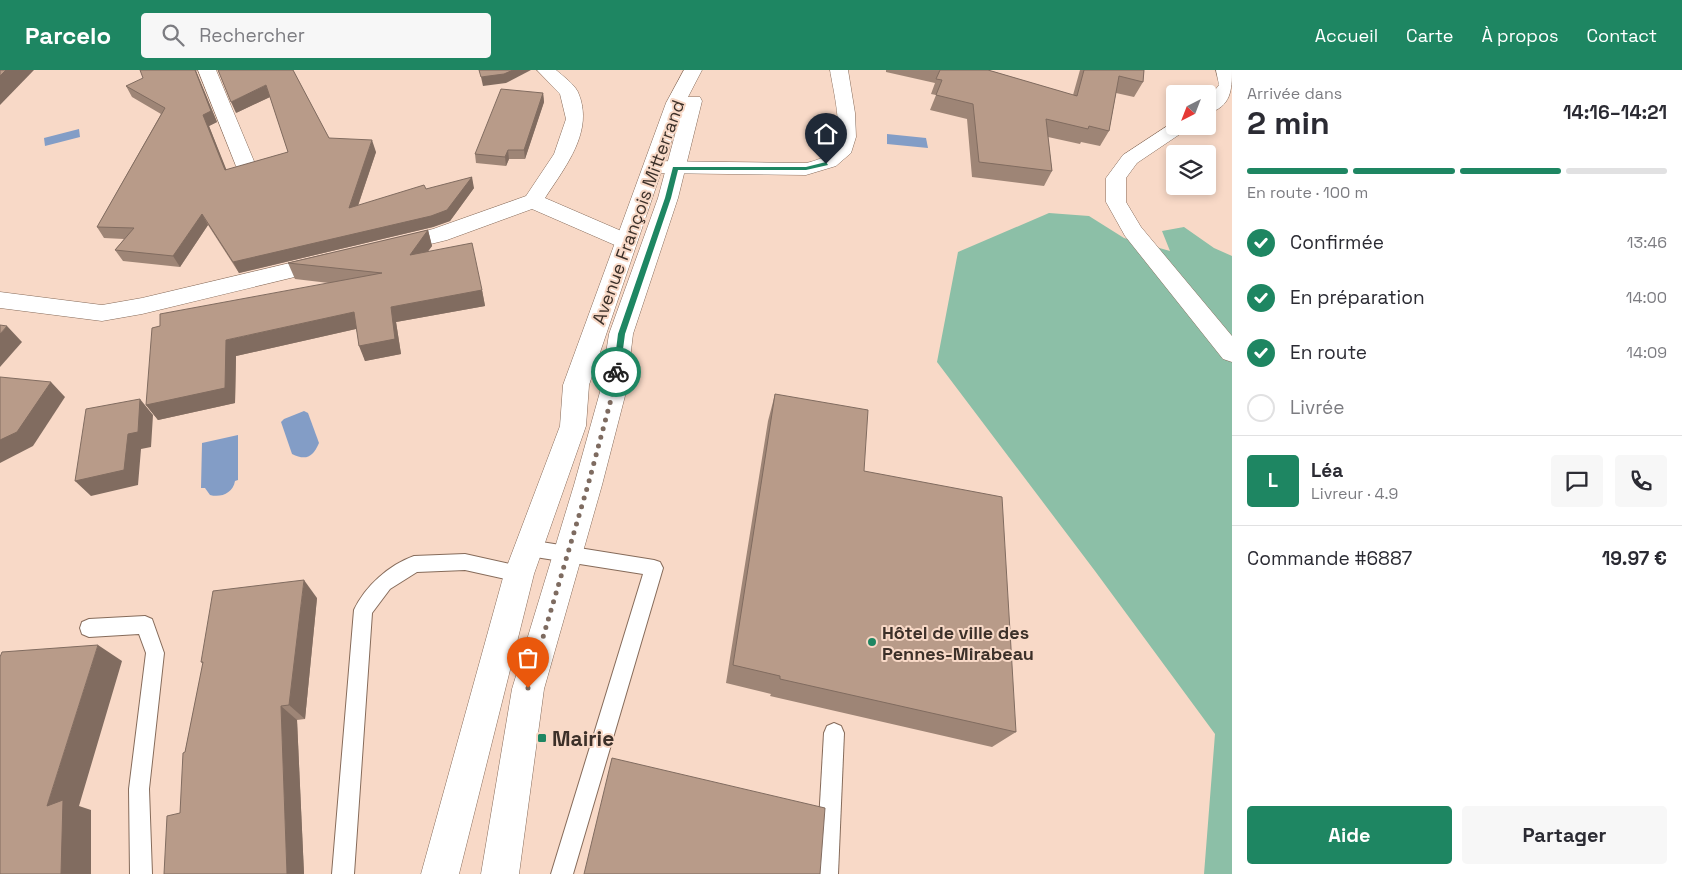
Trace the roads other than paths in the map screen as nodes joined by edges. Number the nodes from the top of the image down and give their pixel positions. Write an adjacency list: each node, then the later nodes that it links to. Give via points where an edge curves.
1 (207, 70): 8 (street)
2 (546, 70): 10 (street, via 569,92 575,120 564,154)
3 (695, 70): 9 (street, Avenue François Mitterrand, via 693,102)
4 (839, 70): 9 (street, via 848,138 842,153 826,164 806,168)
5 (1225, 70): 6 (street, via 1228,85)
6 (1216, 102)
7 (1166, 135): 13 (street, via 1130,159 1116,178 1116,202 1133,231)
8 (246, 166)
9 (664, 168): 11 (street, Avenue François Mitterrand); 15 (street, Avenue François Mitterrand, via 668,198 621,334 613,392)
10 (533, 201): 11 (street); 12 (street, via 439,235 142,306 102,312)
11 (624, 241): 14 (street, Avenue François Mitterrand, via 576,385 573,426)
12 (0, 300)
13 (1232, 352)
14 (528, 548): 15 (lane); 16 (street, Avenue François Mitterrand)
15 (568, 553): 22 (street, Avenue François Mitterrand, via 528,688); 23 (lane, via 654,568)
16 (519, 574): 20 (lane, via 465,562 414,564 384,583 363,610); 21 (street, Avenue François Mitterrand)
17 (89, 628): 19 (lane, via 145,625 155,653 139,790)
18 (834, 733): 24 (lane)
19 (141, 874)
20 (343, 874)
21 (440, 874)
22 (500, 874)
23 (562, 874)
24 (827, 874)

